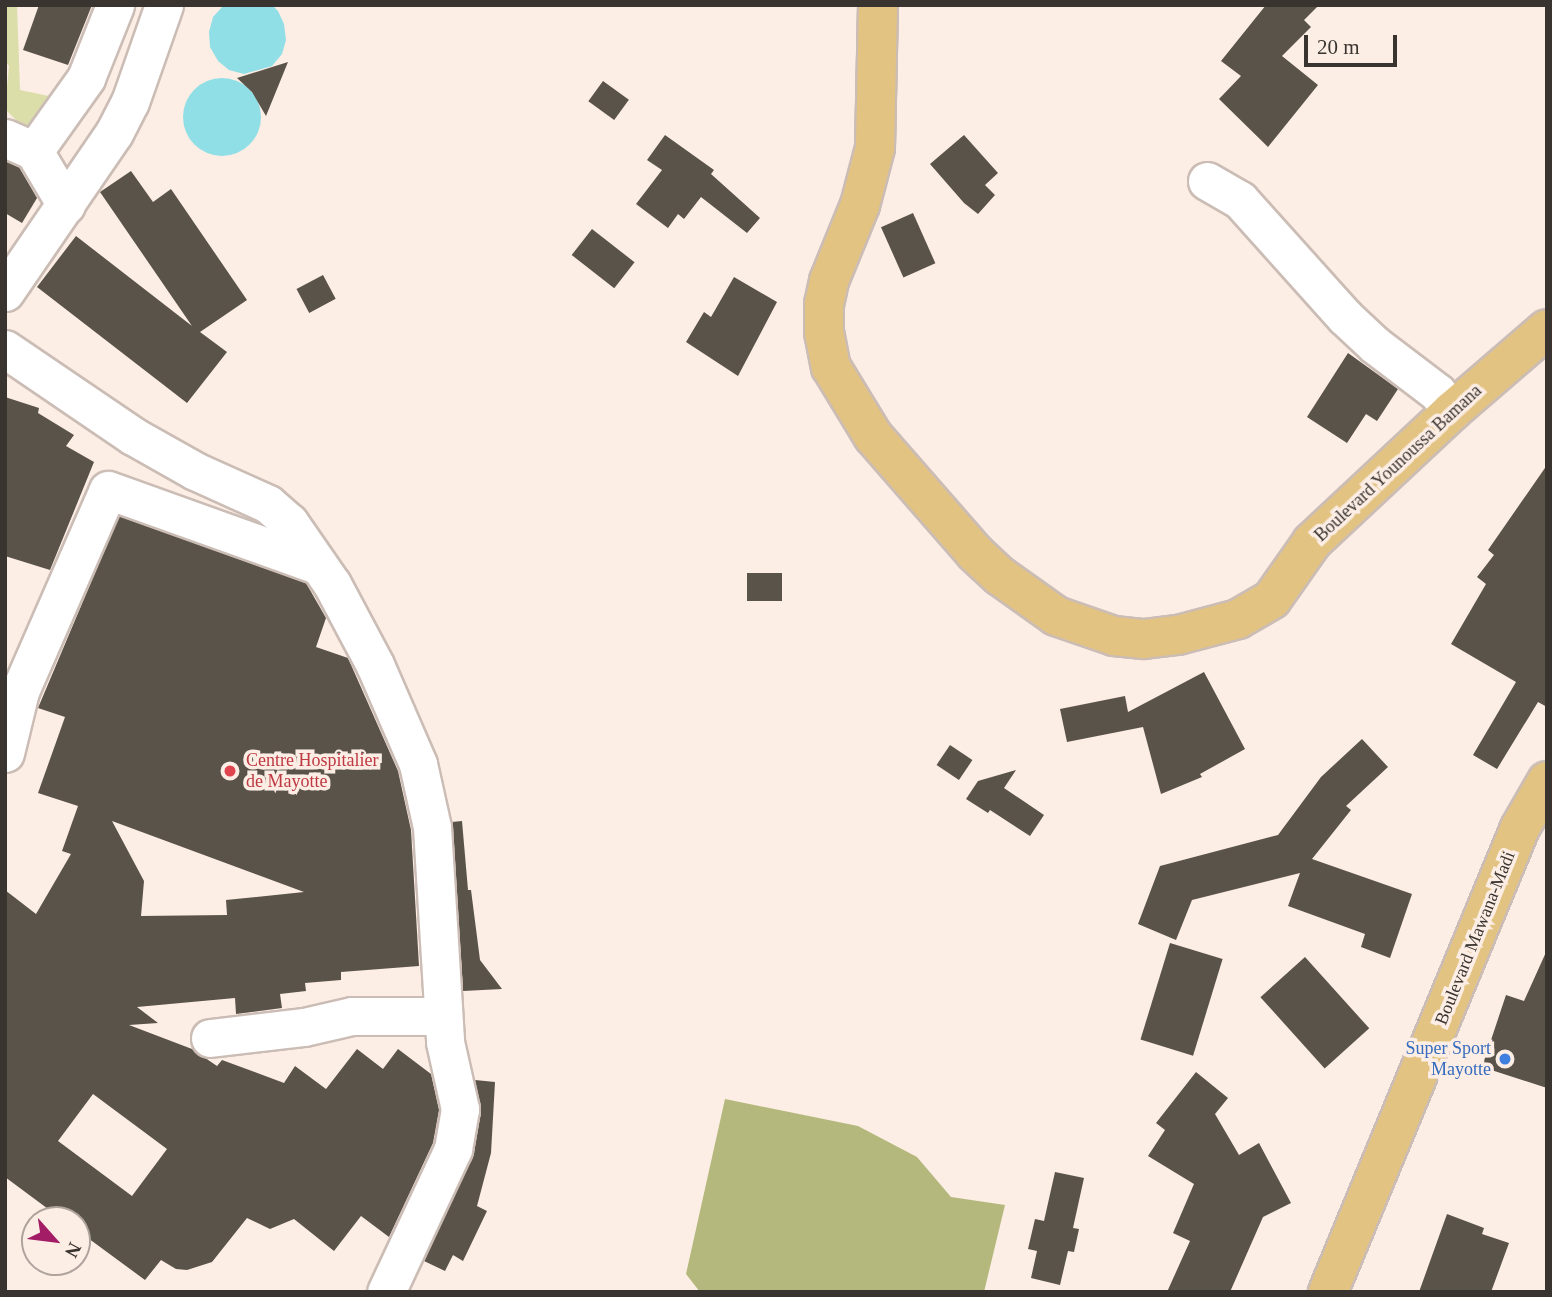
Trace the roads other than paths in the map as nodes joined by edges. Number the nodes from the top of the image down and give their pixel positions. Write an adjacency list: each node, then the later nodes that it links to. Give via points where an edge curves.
1 (115, 5): 4 (street, via 86,78)
2 (164, 5): 6 (street, via 130,102)
3 (878, 5): 10 (main road, Boulevard Younoussa Bamana, via 875,148 824,304 831,367 873,436 975,553 1035,603 1086,629 1144,639 1238,619 1272,599 1312,542)
4 (20, 145): 6 (street)
5 (1207, 181): 10 (street, via 1240,200 1345,317 1437,392)
6 (66, 205): 7 (street)
7 (7, 285)
8 (1547, 329): 10 (main road, Boulevard Younoussa Bamana)
9 (5, 349): 11 (street, via 133,436 268,504 289,522)
10 (1452, 411)
11 (317, 565): 12 (street, via 108,490 20,691); 14 (street, via 375,665 418,764 432,827)
12 (5, 753)
13 (1547, 781): 17 (main road, Boulevard Mawana-Madi, via 1520,828)
14 (443, 1016): 15 (street, via 352,1016 304,1027); 16 (street, via 460,1109 459,1127)
15 (210, 1038)
16 (386, 1292)
17 (1328, 1292)

